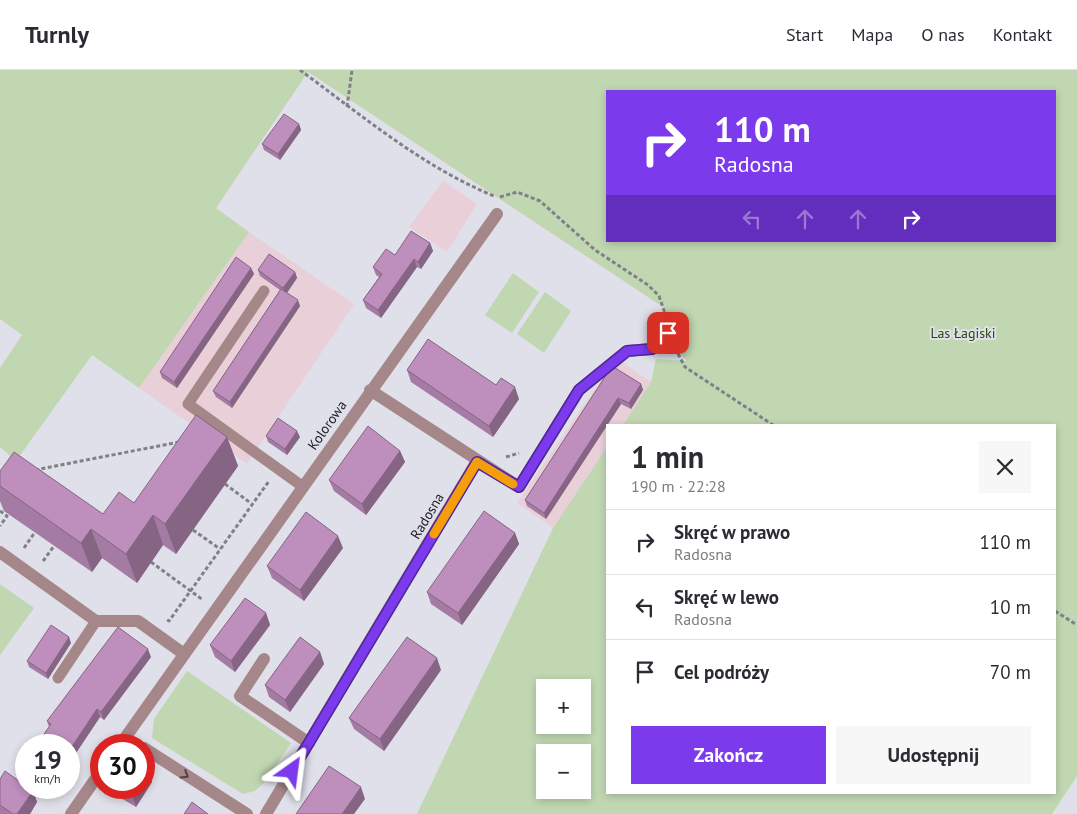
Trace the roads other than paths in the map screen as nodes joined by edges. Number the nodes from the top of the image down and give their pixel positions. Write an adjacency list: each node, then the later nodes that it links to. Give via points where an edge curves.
1 (497, 214): 4 (street, Kolorowa)
2 (264, 291): 6 (lane, via 188,404)
3 (668, 333): 5 (street, via 652,349 627,351 579,390 519,487)
4 (370, 390): 5 (street); 6 (street, Kolorowa)
5 (477, 462): 13 (street, Radosna)
6 (302, 486): 9 (street, Kolorowa)
7 (0, 552): 8 (street)
8 (96, 621): 9 (street, via 138,621); 11 (lane)
9 (184, 654): 12 (street, Kolorowa)
10 (264, 659): 13 (street, via 240,696)
11 (58, 678)
12 (128, 734)
13 (309, 742): 18 (street, Radosna)
14 (155, 755): 17 (street, one-way to 17)
15 (90, 787): 16 (street)
16 (71, 814)
17 (247, 814)
18 (266, 814)

